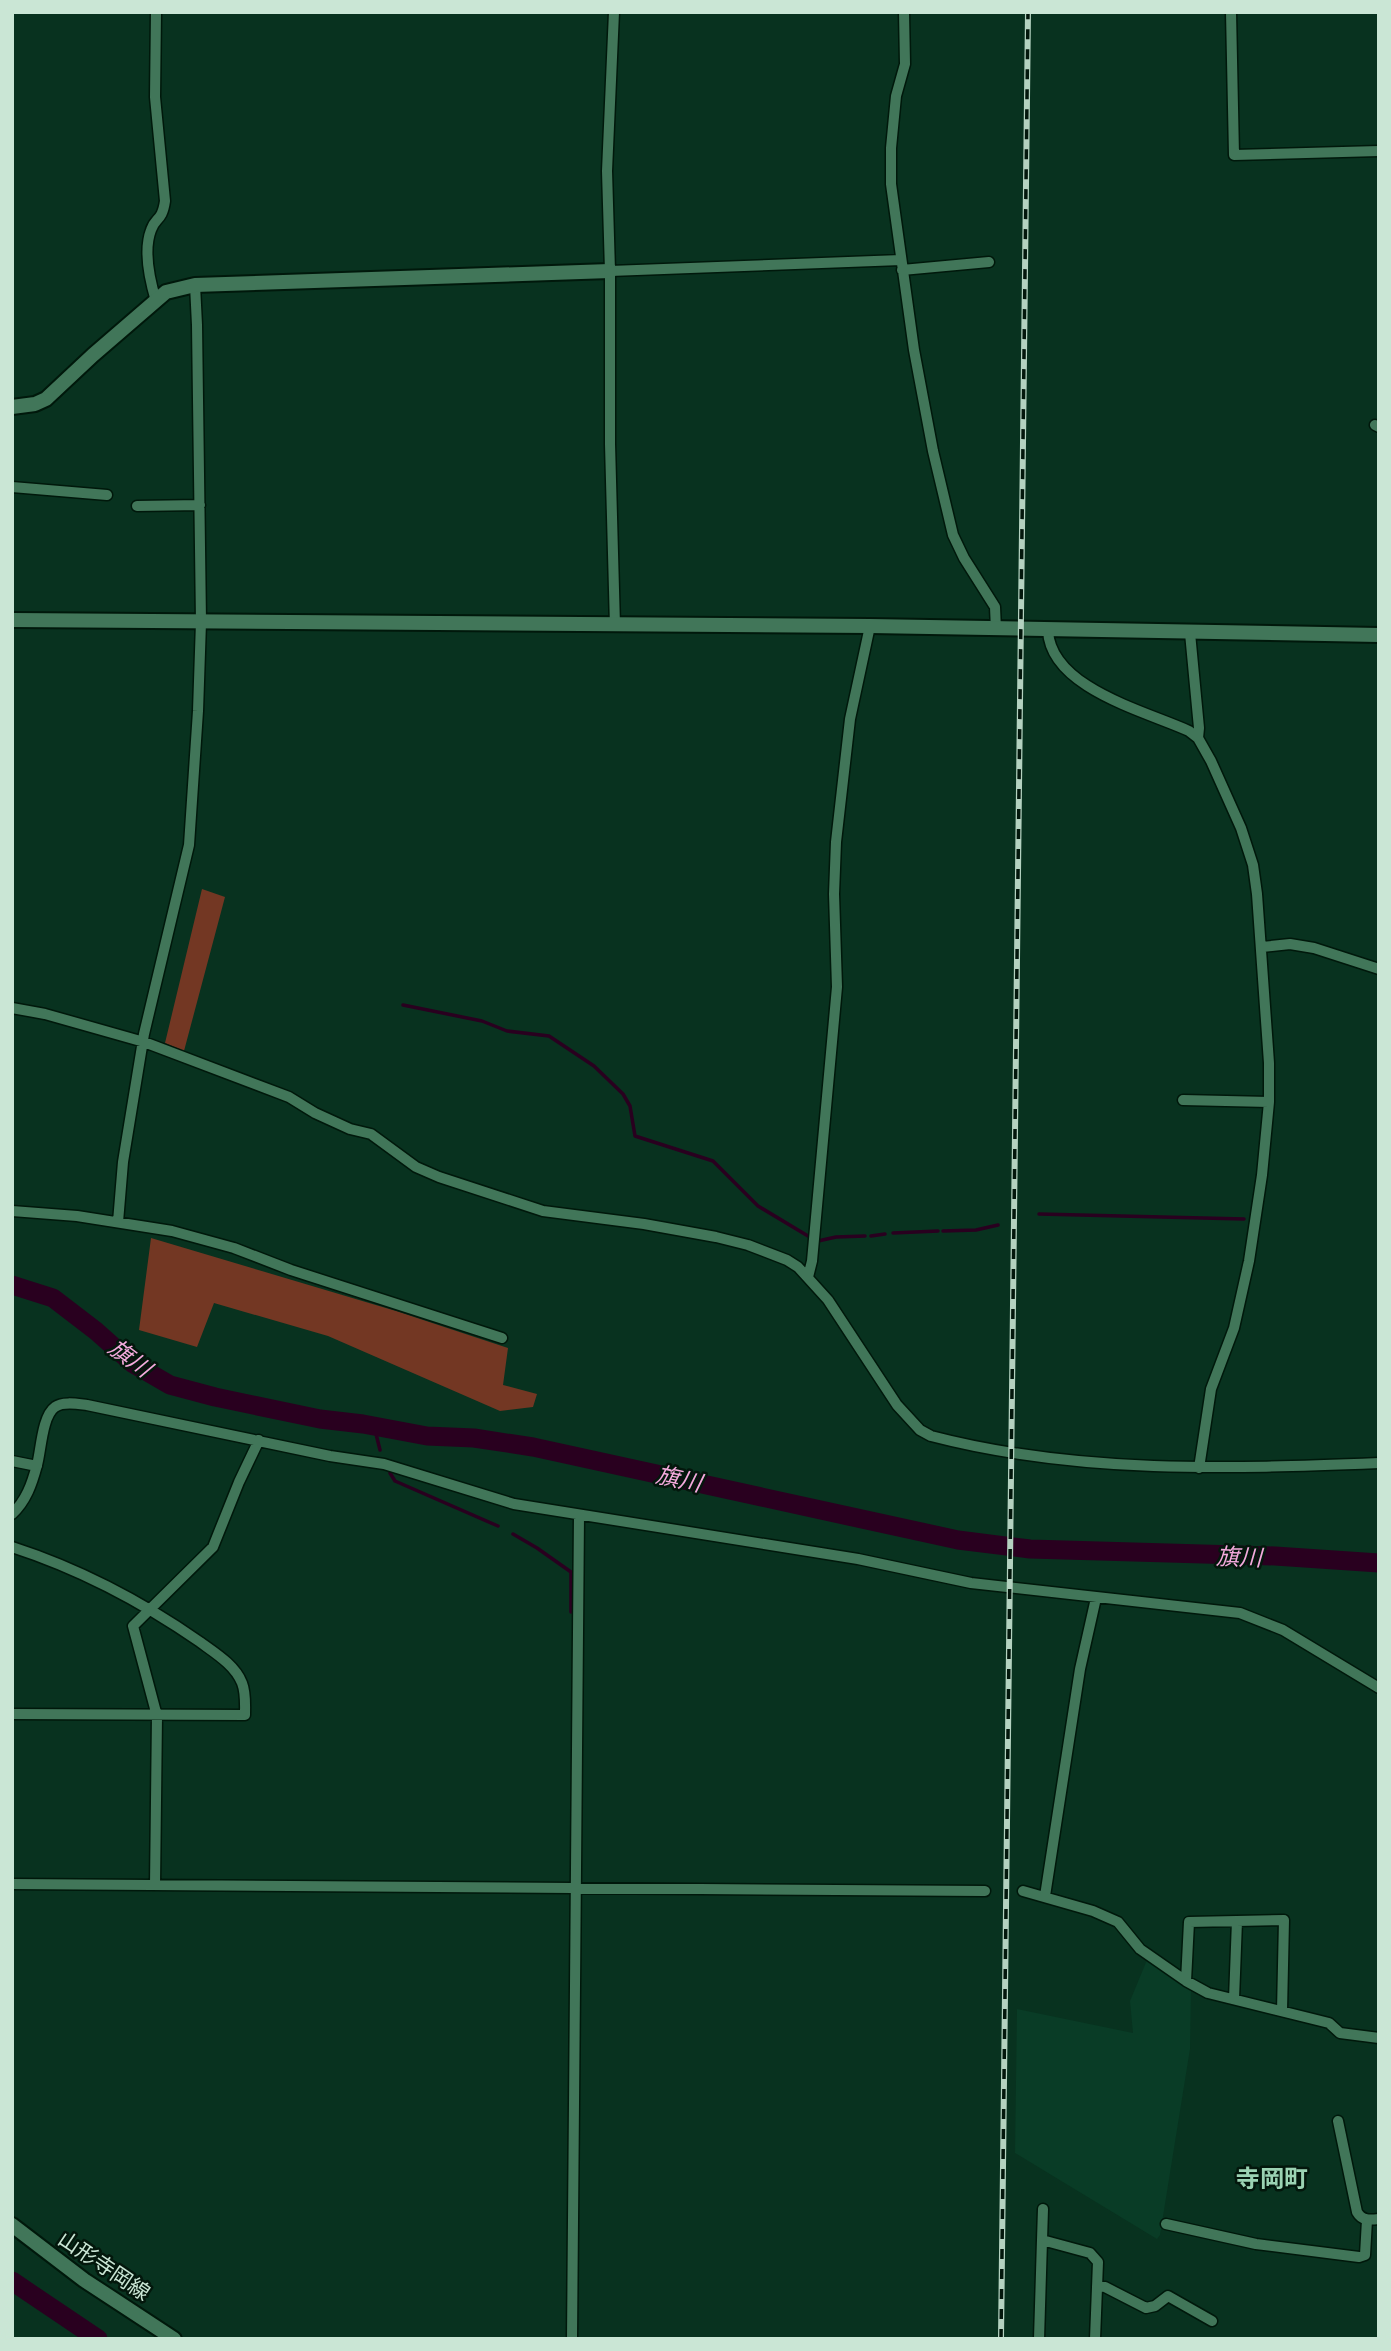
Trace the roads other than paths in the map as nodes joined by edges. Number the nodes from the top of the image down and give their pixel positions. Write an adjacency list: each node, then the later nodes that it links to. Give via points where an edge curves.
1 (156, 12): 10 (street, via 155,97 165,201 163,216 151,227 148,248)
2 (614, 12): 8 (street, via 608,153)
3 (904, 12): 7 (street, via 905,64 896,96 891,148)
4 (1231, 12): 5 (street, via 1234,155)
5 (1379, 151)
6 (989, 262): 7 (street)
7 (902, 265): 8 (street); 20 (street, via 918,375 953,534 995,607)
8 (610, 271): 9 (street); 18 (street)
9 (195, 285): 10 (street, via 166,292); 14 (street)
10 (156, 302): 11 (street, via 46,399)
11 (12, 408)
12 (12, 487): 13 (street)
13 (107, 495)
14 (200, 505): 15 (street); 17 (street)
15 (136, 506)
16 (12, 620): 17 (street)
17 (201, 622): 18 (street); 28 (street, via 188,852)
18 (615, 626): 19 (street)
19 (870, 626): 20 (street); 33 (street, via 850,719 839,808 834,894 837,986)
20 (996, 630): 21 (street)
21 (1048, 631): 22 (street); 24 (street, via 1048,643 1056,657 1087,685)
22 (1190, 633): 23 (street); 24 (street)
23 (1379, 635)
24 (1198, 738): 25 (street, via 1247,846)
25 (1262, 947): 26 (street, via 1290,944 1314,948); 30 (street)
26 (1379, 969)
27 (12, 1008): 28 (street)
28 (144, 1042): 32 (street, via 123,1162); 33 (street, via 289,1097 315,1113 371,1135 439,1177 542,1211 741,1243 787,1260)
29 (1183, 1100): 30 (street)
30 (1269, 1102): 39 (street, via 1249,1261 1234,1328 1211,1390)
31 (12, 1211): 32 (street)
32 (118, 1222): 34 (street, via 233,1248)
33 (808, 1277): 39 (street, via 897,1405 931,1436 1011,1455)
34 (502, 1338)
35 (259, 1440): 38 (street, via 65,1403 54,1407 48,1416); 41 (street, via 384,1464 514,1504); 44 (street, via 213,1548)
36 (12, 1461): 38 (street)
37 (1379, 1464): 39 (street)
38 (37, 1466): 40 (street, via 27,1494)
39 (1199, 1468)
40 (12, 1514)
41 (579, 1515): 43 (street, via 858,1559 971,1583); 50 (street)
42 (12, 1547): 44 (street, via 85,1574)
43 (1096, 1598): 45 (street, via 1240,1614 1283,1630); 53 (street, via 1080,1669)
44 (150, 1609): 47 (street, via 137,1621 134,1632); 47 (street, via 230,1666 242,1683 245,1701 245,1715)
45 (1379, 1688)
46 (12, 1714): 47 (street)
47 (157, 1716): 49 (street)
48 (12, 1884): 49 (street)
49 (155, 1885): 50 (street)
50 (575, 1888): 51 (street); 69 (street)
51 (985, 1891)
52 (1023, 1891): 53 (street)
53 (1045, 1896): 55 (street, via 1118,1922 1140,1949)
54 (1237, 1921): 55 (street, via 1189,1922); 56 (street); 57 (street, via 1284,1920)
55 (1186, 1982): 56 (street)
56 (1234, 1999): 57 (street)
57 (1282, 2011): 58 (street, via 1329,2023 1339,2033)
58 (1379, 2038)
59 (1338, 2121): 62 (street, via 1357,2212)
60 (1043, 2209): 65 (street)
61 (1379, 2219): 62 (street)
62 (1367, 2220): 63 (street, via 1363,2257 1256,2245)
63 (1166, 2224)
64 (12, 2225): 68 (street, 山形寺岡線, via 84,2280)
65 (1042, 2240): 66 (street, via 1090,2253 1098,2262); 70 (street)
66 (1097, 2286): 67 (street, via 1146,2308 1168,2296); 71 (street)
67 (1212, 2321)
68 (174, 2339)
69 (572, 2339)
70 (1039, 2339)
71 (1095, 2339)

